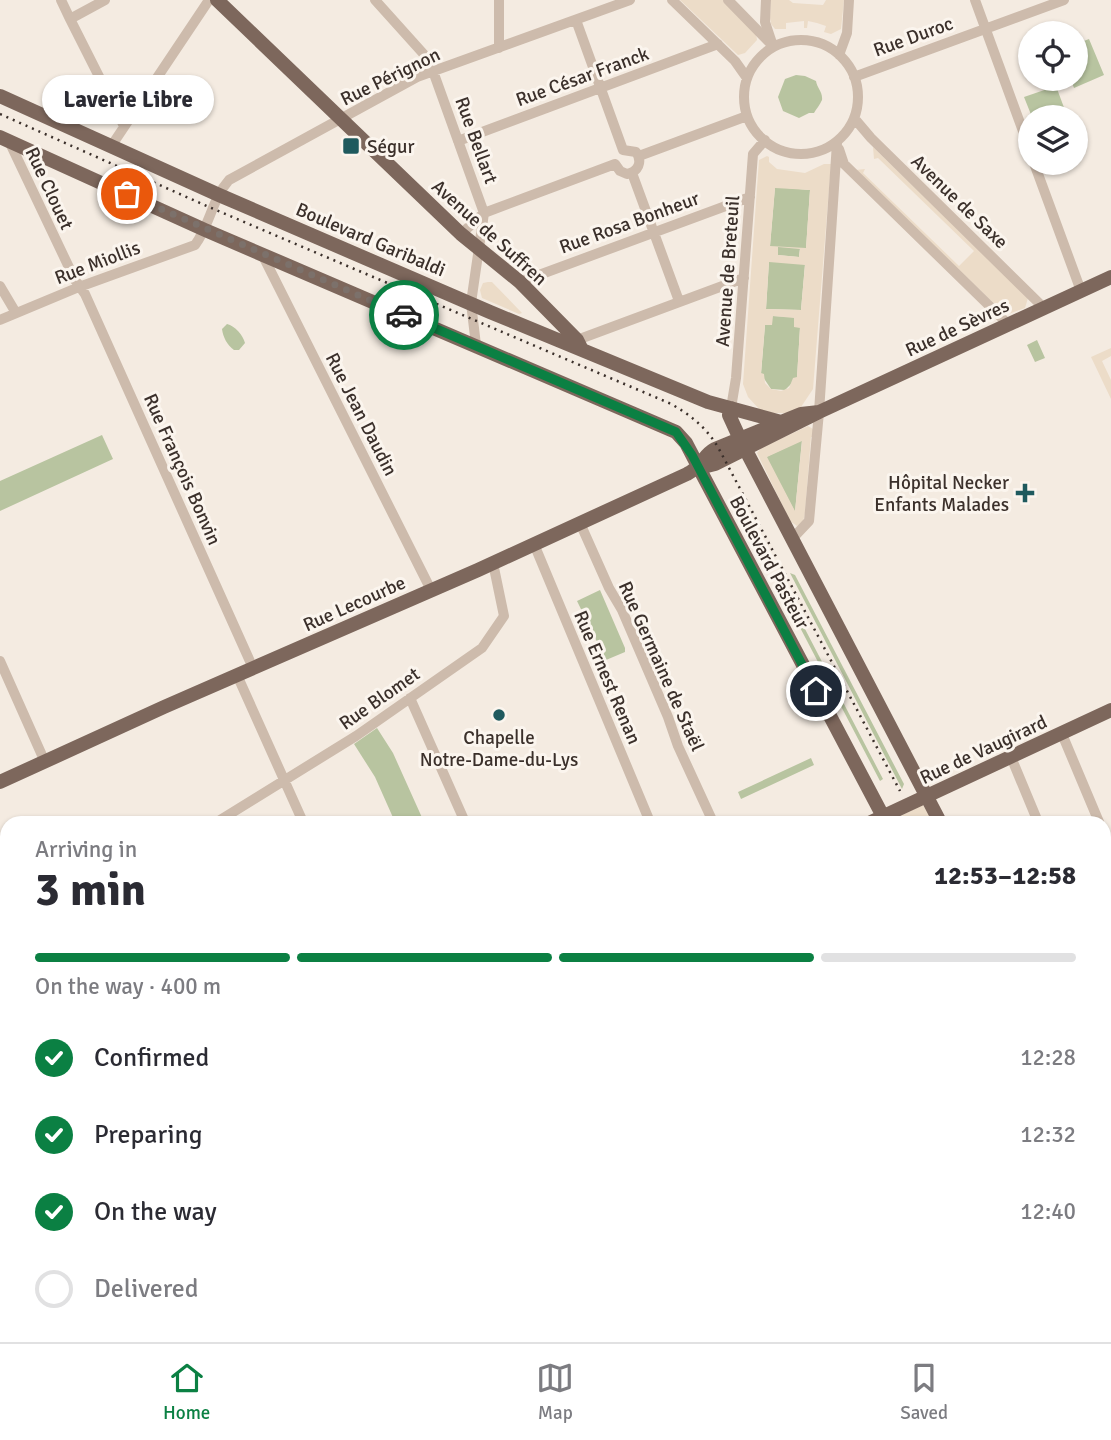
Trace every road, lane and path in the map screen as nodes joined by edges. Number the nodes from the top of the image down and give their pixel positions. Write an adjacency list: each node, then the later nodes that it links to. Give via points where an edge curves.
1 (61, 0): 15 (street)
2 (106, 0): 15 (street)
3 (209, 0): 31 (street)
4 (217, 0): 30 (main road, Avenue de Suffren)
5 (375, 0): 22 (street, Rue Bellart, via 429,60)
6 (499, 0): 20 (street)
7 (630, 0): 16 (street, Rue Pérignon)
8 (672, 0): 18 (street)
9 (729, 0): 14 (street)
10 (849, 0): 21 (street, via 847,33)
11 (975, 0): 17 (street)
12 (1064, 0): 17 (street, Rue Duroc)
13 (766, 3): 14 (street, via 757,15); 19 (street, via 765,22)
14 (745, 16): 19 (street)
15 (70, 19): 31 (street)
16 (576, 20): 20 (street, Rue Pérignon); 25 (street)
17 (986, 29): 23 (street, Rue Duroc); 28 (street)
18 (718, 44): 24 (street); 25 (street, Rue César Franck)
19 (773, 46): 21 (street, via 810,40); 24 (street)
20 (499, 48): 22 (street, Rue Pérignon)
21 (839, 55): 23 (street)
22 (433, 71): 30 (street, Rue Pérignon); 34 (street, Rue Bellart)
23 (854, 77): 29 (street)
24 (747, 78): 27 (street)
25 (601, 88): 34 (street, Rue César Franck); 37 (street)
26 (0, 96): 36 (main road, Boulevard Garibaldi)
27 (747, 116): 33 (street); 38 (street)
28 (1018, 117)
29 (854, 118): 35 (street); 60 (street, Avenue de Saxe)
30 (340, 120): 44 (street, Rue Pérignon, via 229,180); 49 (main road, Avenue de Suffren)
31 (124, 126): 36 (street)
32 (4, 139): 47 (main road); 56 (street, Rue Clouet)
33 (765, 140): 35 (street, via 785,151 801,153); 45 (street, Avenue de Breteuil, via 753,154)
34 (458, 141): 46 (street, Rue Bellart)
35 (837, 143): 42 (street, via 844,164); 43 (street)
36 (112, 145): 44 (main road, Boulevard Garibaldi)
37 (623, 150): 38 (street); 39 (street)
38 (639, 156): 40 (street, via 639,166)
39 (615, 164): 40 (street, via 622,173); 46 (street)
40 (632, 173): 48 (street)
41 (1038, 175): 57 (street)
42 (857, 177): 43 (street); 63 (street)
43 (834, 185): 67 (street)
44 (219, 195): 47 (street, Rue Miollis); 59 (main road, Boulevard Garibaldi)
45 (750, 197): 48 (street, Rue Rosa Bonheur); 53 (street, Avenue de Breteuil)
46 (485, 213): 49 (street); 50 (street, Rue Bellart)
47 (205, 230): 51 (main road); 56 (street, Rue Miollis, via 195,245)
48 (653, 232): 54 (street, Rue Rosa Bonheur); 58 (street)
49 (461, 234): 50 (main road, Avenue de Suffren)
50 (480, 250): 54 (main road, Avenue de Suffren); 59 (street, Rue Bellart)
51 (262, 254): 65 (main road); 76 (street, Rue Jean Daudin)
52 (1111, 276): 57 (main road, Rue de Sèvres)
53 (744, 278): 58 (street); 66 (street, Avenue de Breteuil)
54 (520, 282): 64 (main road, Avenue de Suffren)
55 (0, 286): 61 (street)
56 (79, 286): 61 (street, Rue Miollis); 78 (street, Rue François Bonvin)
57 (1081, 291): 60 (main road, Rue de Sèvres)
58 (679, 301): 64 (street)
59 (471, 303): 64 (main road, Boulevard Garibaldi); 65 (street, Rue Bellart)
60 (1044, 308): 63 (main road, Rue de Sèvres)
61 (16, 313): 62 (street, Rue Miollis)
62 (0, 320)
63 (1008, 324): 67 (main road, Rue de Sèvres)
64 (579, 344): 66 (main road, Boulevard Garibaldi)
65 (476, 345): 71 (main road, via 670,428 685,442)
66 (731, 408): 68 (main road, Boulevard Garibaldi); 69 (main road, via 729,415)
67 (819, 412): 68 (main road, Rue de Sèvres); 69 (main road, Rue de Sèvres); 73 (street, Boulevard Pasteur, via 809,521)
68 (781, 422): 69 (main road, Rue de Sèvres)
69 (743, 444): 70 (main road, Rue de Sèvres); 71 (main road, Rue de Sèvres, via 715,464); 73 (main road, Boulevard Pasteur)
70 (715, 449): 71 (main road, Rue Lecourbe)
71 (699, 468): 72 (main road, Rue Lecourbe); 93 (main road, Boulevard Pasteur)
72 (580, 523): 74 (main road, Rue Lecourbe); 92 (street, Rue Germaine de Staël)
73 (791, 540): 87 (main road, Boulevard Pasteur)
74 (534, 544): 75 (main road, Rue Lecourbe); 91 (street, Rue Ernest Renan)
75 (493, 563): 76 (main road, Rue Lecourbe); 80 (street, Rue Blomet, via 503,616 482,648)
76 (431, 590): 78 (main road, Rue Lecourbe)
77 (0, 661): 84 (street)
78 (253, 668): 79 (main road, Rue Lecourbe)
79 (237, 675): 84 (main road, Rue Lecourbe); 85 (street)
80 (411, 698): 85 (street, Rue Blomet); 90 (street)
81 (1111, 710): 82 (main road, Rue de Vaugirard)
82 (1062, 734): 83 (main road, Rue de Vaugirard); 97 (street)
83 (1011, 757): 87 (main road, Rue de Vaugirard); 96 (street)
84 (46, 762): 86 (main road, Rue Lecourbe)
85 (285, 781): 88 (street, Rue Blomet); 89 (street)
86 (0, 782)
87 (926, 795): 94 (main road, Rue de Vaugirard); 95 (main road, Boulevard Pasteur)
88 (227, 816)
89 (300, 816)
90 (462, 816)
91 (647, 816)
92 (710, 816)
93 (877, 816)
94 (889, 816)
95 (937, 816)
96 (1036, 816)
97 (1096, 816)

